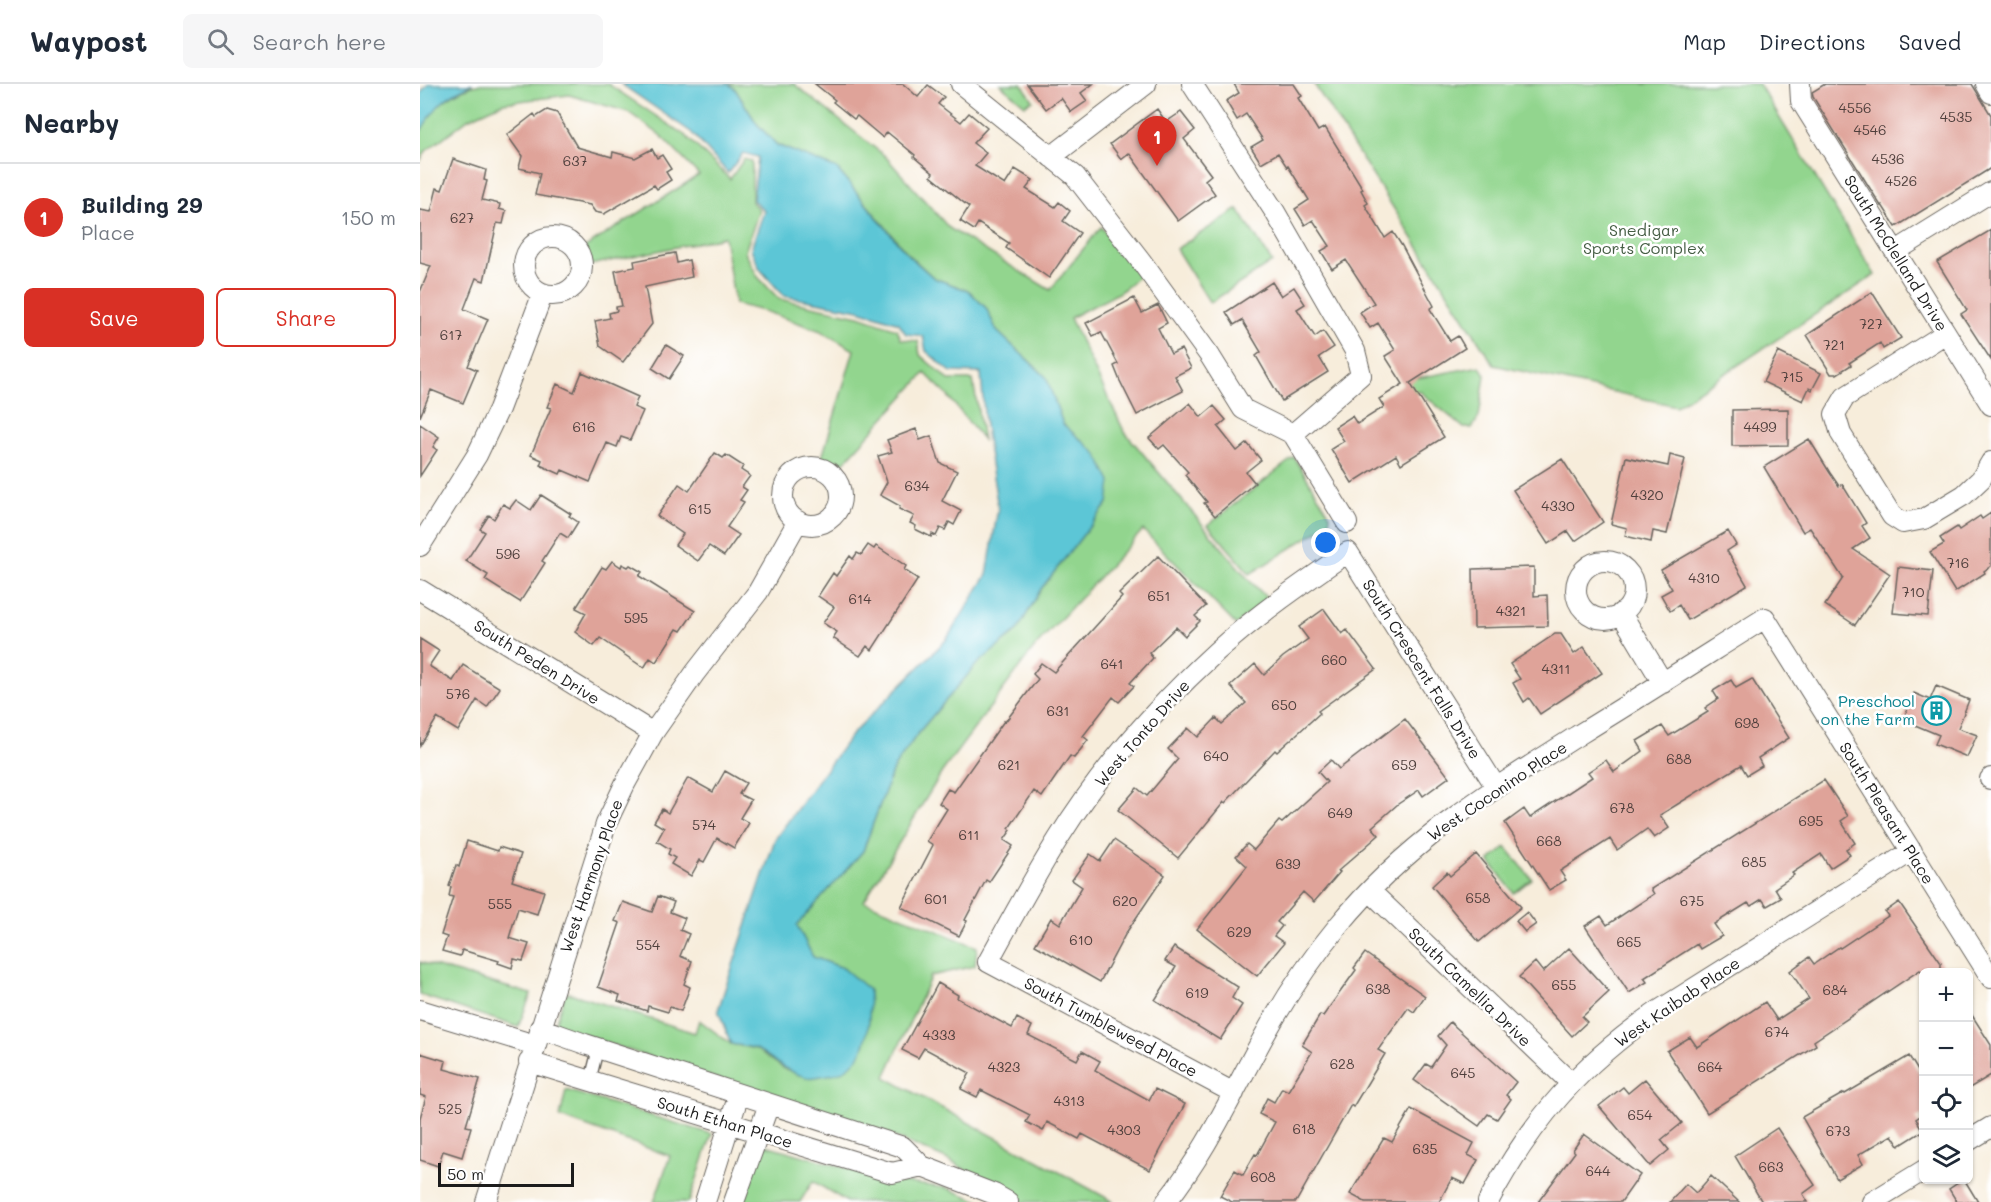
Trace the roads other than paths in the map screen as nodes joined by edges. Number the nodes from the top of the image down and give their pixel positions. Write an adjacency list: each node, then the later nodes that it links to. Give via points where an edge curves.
1 (961, 84): 7 (street)
2 (1146, 84): 7 (street)
3 (1192, 84): 13 (street, via 1275,212 1355,351 1360,375)
4 (1986, 84): 6 (street)
5 (1801, 92): 9 (street, South McClelland Drive)
6 (1991, 93)
7 (1051, 157): 13 (street, via 1075,176 1141,261 1243,409)
8 (1991, 192): 9 (street)
9 (1896, 251): 11 (street, South McClelland Drive)
10 (543, 293): 17 (street, via 499,409 480,448)
11 (1946, 333): 12 (street, South McClelland Drive); 14 (street, via 1845,397 1835,414 1841,434 1892,516 1903,523 1924,519 1964,495 1982,479)
12 (1991, 405)
13 (1293, 434): 16 (street)
14 (1991, 462)
15 (798, 521): 23 (street, West Harmony Place, via 758,592)
16 (1347, 523)
17 (420, 546)
18 (1348, 552): 24 (street, South Crescent Falls Drive); 27 (street, West Tonto Drive, via 1273,605 1218,651 1160,708 1106,770 1059,837)
19 (420, 590): 23 (street, South Peden Drive)
20 (1621, 614): 22 (street)
21 (1765, 618): 22 (street, West Coconino Place); 25 (street, South Pleasant Place)
22 (1663, 683): 24 (street, West Coconino Place)
23 (653, 733): 30 (street, West Harmony Place, via 606,824)
24 (1496, 787): 26 (street, West Coconino Place, via 1417,846)
25 (1912, 851): 28 (street, South Pleasant Place); 33 (street, West Kaibab Place, via 1658,1011 1612,1044)
26 (1370, 891): 33 (street, South Camellia Drive); 34 (street, West Coconino Place, via 1339,925 1285,999)
27 (988, 962): 34 (street, South Tumbleweed Place)
28 (1991, 978)
29 (420, 1010): 30 (street, South Ethan Place)
30 (535, 1045): 31 (street, South Ethan Place); 32 (street, South Ethan Place); 43 (street, West Harmony Place)
31 (598, 1048): 32 (lane); 35 (street, South Ethan Place)
32 (590, 1081): 37 (street, South Ethan Place)
33 (1571, 1083): 48 (street, West Kaibab Place, via 1513,1156)
34 (1234, 1093): 47 (street, West Coconino Place, via 1198,1158)
35 (739, 1094): 36 (street, South Ethan Place); 37 (street)
36 (769, 1104): 39 (street); 41 (street, South Ethan Place, via 903,1148)
37 (731, 1124): 39 (street, South Ethan Place); 44 (street)
38 (1991, 1127): 40 (street)
39 (760, 1133): 41 (street, South Ethan Place, via 892,1173); 45 (street)
40 (1973, 1138)
41 (922, 1166): 46 (street, South Ethan Place)
42 (1919, 1173): 49 (street)
43 (486, 1202)
44 (705, 1202)
45 (734, 1202)
46 (1008, 1202)
47 (1166, 1202)
48 (1488, 1202)
49 (1872, 1202)

